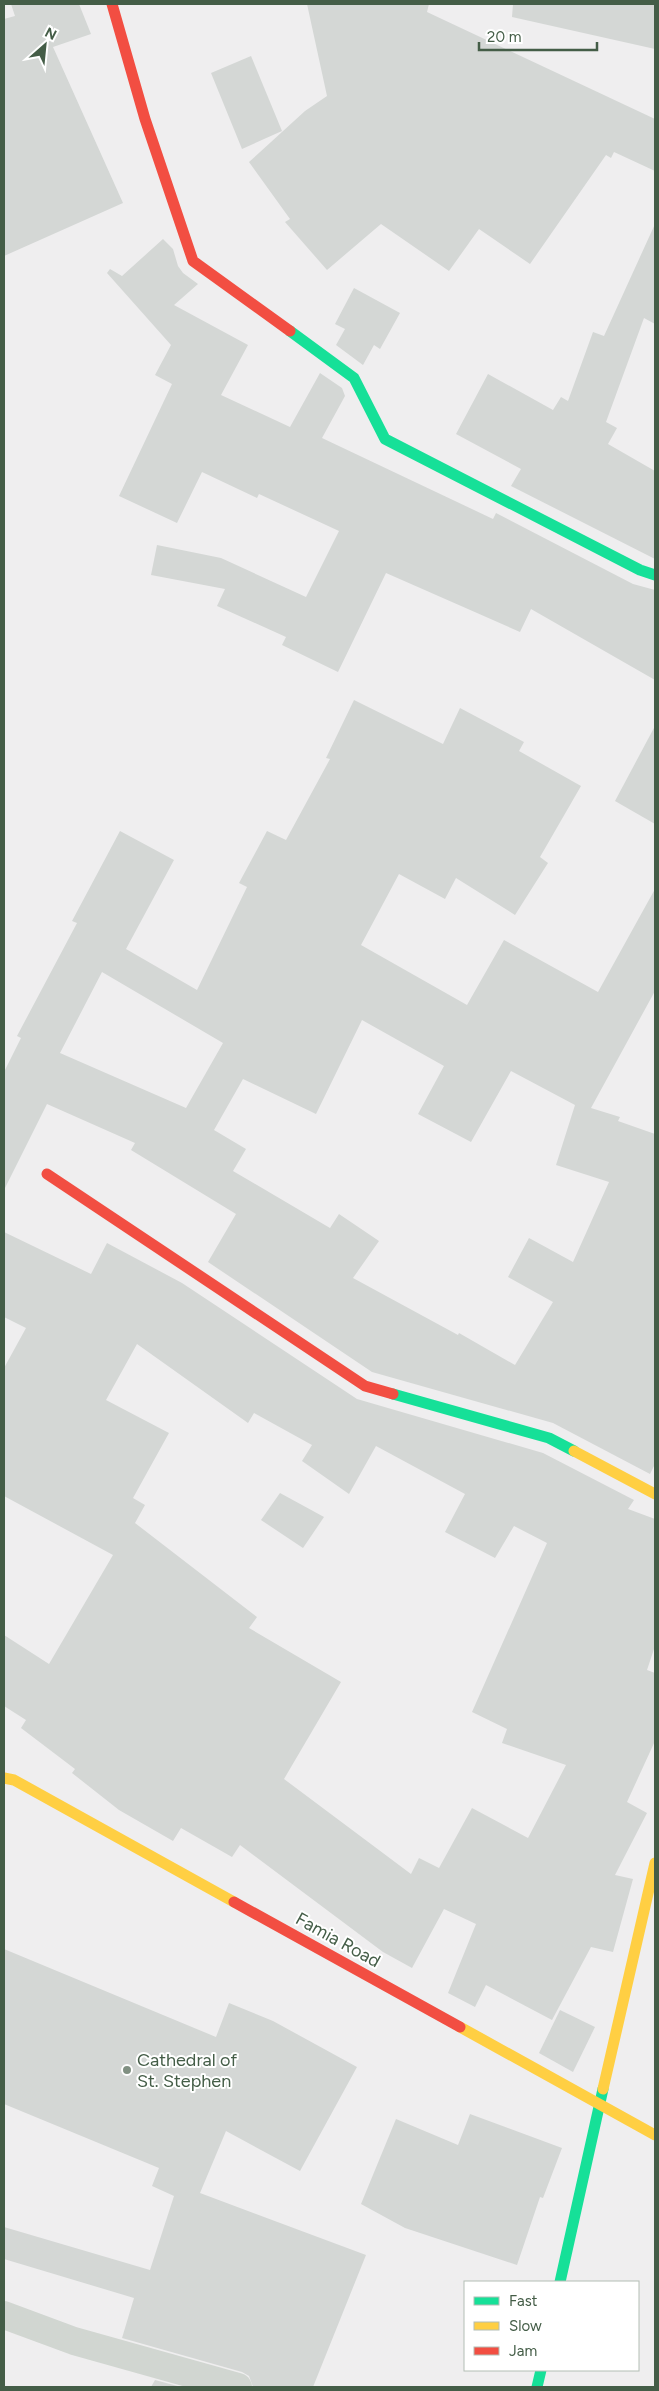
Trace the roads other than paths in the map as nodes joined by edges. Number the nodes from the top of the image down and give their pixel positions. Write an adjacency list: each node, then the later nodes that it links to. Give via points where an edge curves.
1 (112, 4): 2 (street, via 145,119 193,261 354,378 385,440)
2 (655, 575)
3 (47, 1174): 4 (street, via 365,1386 549,1438)
4 (655, 1494)
5 (7, 1776): 7 (street, Famia Road)
6 (653, 1878): 7 (street)
7 (599, 2105): 8 (street, Famia Road); 9 (street)
8 (655, 2135)
9 (560, 2281)
10 (4, 2315): 12 (street, via 74,2341)
11 (541, 2371): 13 (street)
12 (238, 2387)
13 (537, 2387)

